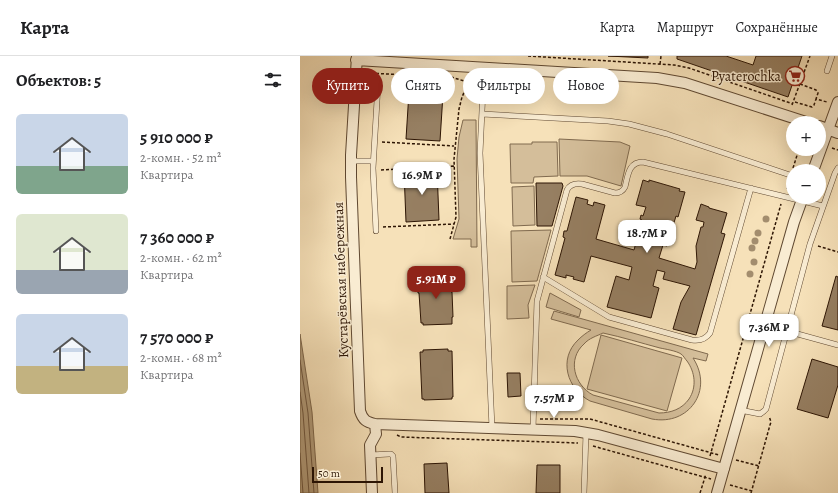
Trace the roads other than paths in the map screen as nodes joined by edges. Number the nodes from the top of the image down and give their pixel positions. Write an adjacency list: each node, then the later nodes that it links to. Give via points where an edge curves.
1 (832, 56): 4 (lane)
2 (357, 58): 3 (street); 10 (street, Кустарёвская набережная)
3 (480, 67): 7 (lane, via 483,84); 8 (street, via 661,79 685,83)
4 (827, 70)
5 (377, 104): 11 (lane)
6 (837, 104): 9 (street)
7 (482, 114): 14 (lane, via 629,124); 27 (lane, via 480,160)
8 (788, 116)
9 (828, 129): 12 (street)
10 (351, 161): 11 (lane); 26 (street, Кустарёвская набережная, via 360,411 364,420)
11 (373, 161): 20 (lane)
12 (816, 164)
13 (838, 168): 19 (lane)
14 (786, 174)
15 (750, 188): 16 (lane); 21 (lane, via 643,162 632,166 624,189 618,193 574,184 567,190); 21 (lane, via 710,333 703,339 696,341 615,319)
16 (786, 197)
17 (800, 204): 22 (street)
18 (817, 204): 19 (lane)
19 (823, 206): 23 (lane)
20 (376, 229)
21 (543, 277): 28 (lane, via 537,301)
22 (765, 325): 23 (lane); 25 (street)
23 (787, 331): 24 (lane); 25 (lane, via 766,409 760,414)
24 (838, 345)
25 (740, 410): 31 (street)
26 (376, 424): 27 (street); 30 (street, via 376,434 370,445)
27 (492, 428): 28 (street)
28 (533, 429): 29 (street)
29 (586, 432): 31 (street); 34 (lane)
30 (371, 455): 32 (street); 33 (lane, via 393,456)
31 (724, 469): 35 (street)
32 (372, 493)
33 (395, 493)
34 (584, 493)
35 (717, 493)

